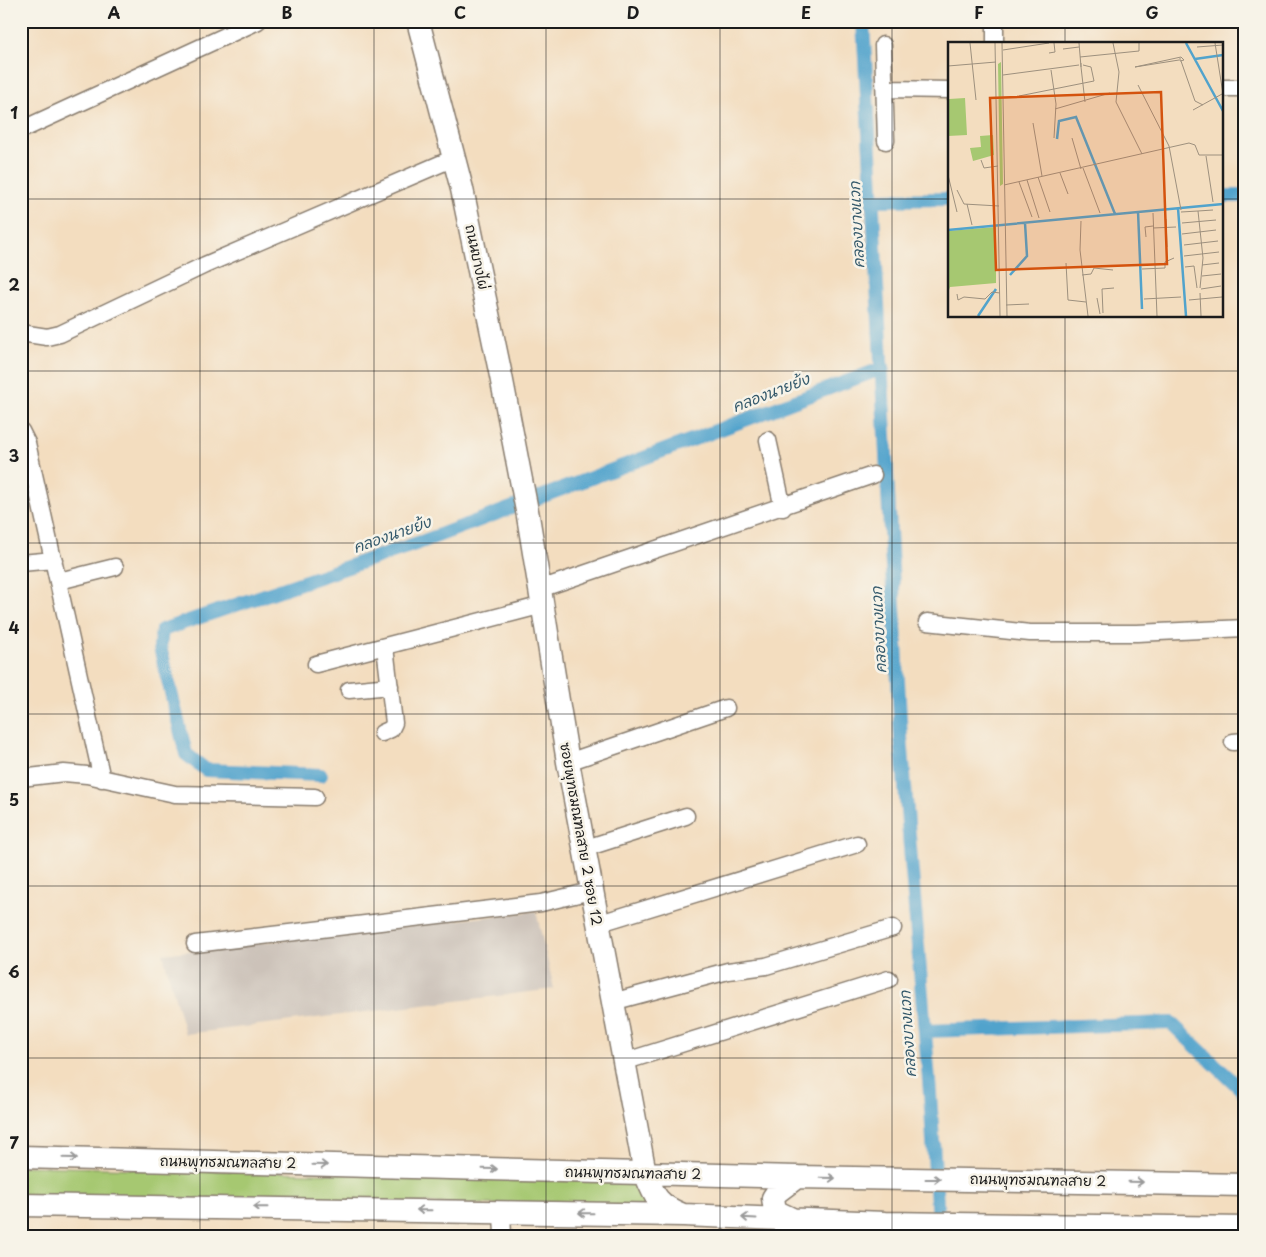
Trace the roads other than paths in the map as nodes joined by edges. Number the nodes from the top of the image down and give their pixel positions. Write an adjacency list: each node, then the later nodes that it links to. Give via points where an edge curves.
1 (258, 21): 10 (street)
2 (418, 21): 12 (main road, ถนนบางไผ่)
3 (995, 21): 4 (street)
4 (995, 42)
5 (883, 45): 8 (street)
6 (1224, 88): 7 (street)
7 (1245, 88)
8 (886, 89): 9 (street); 11 (street)
9 (948, 90)
10 (21, 130)
11 (886, 141)
12 (454, 158): 13 (street, via 205,265 60,334 47,337); 17 (main road, ถนนบางไผ่, via 478,259)
13 (21, 333)
14 (21, 431): 19 (street, via 27,443)
15 (768, 440): 18 (street)
16 (874, 475): 18 (street)
17 (526, 505): 23 (main road, ซอยพุทธมณฑลสาย 2 ซอย 12)
18 (782, 508): 23 (street)
19 (54, 560): 20 (street); 22 (street)
20 (21, 563)
21 (115, 566): 22 (street)
22 (59, 580): 34 (street)
23 (542, 597): 26 (street); 32 (main road, ซอยพุทธมณฑลสาย 2 ซอย 12)
24 (927, 622): 25 (street, via 1030,632 1137,633)
25 (1245, 628)
26 (386, 647): 27 (street); 28 (street)
27 (316, 664)
28 (390, 686): 29 (street); 31 (street, via 394,723 391,729)
29 (349, 690)
30 (726, 708): 32 (street)
31 (382, 733)
32 (568, 762): 38 (main road, ซอยพุทธมณฑลสาย 2 ซอย 12)
33 (21, 778): 34 (street, via 64,773)
34 (102, 779): 35 (street, via 175,794)
35 (315, 797)
36 (686, 816): 38 (street)
37 (857, 844): 40 (street)
38 (584, 849): 39 (main road, ซอยพุทธมณฑลสาย 2 ซอย 12)
39 (591, 891): 40 (main road, ซอยพุทธมณฑลสาย 2 ซอย 12); 42 (street, via 541,903)
40 (597, 924): 44 (main road, ซอยพุทธมณฑลสาย 2 ซอย 12)
41 (893, 928): 44 (street, via 766,966 728,971)
42 (195, 944)
43 (889, 979): 45 (street)
44 (612, 1002): 45 (main road, ซอยพุทธมณฑลสาย 2 ซอย 12)
45 (623, 1062): 47 (main road, ซอยพุทธมณฑลสาย 2 ซอย 12)
46 (21, 1157): 47 (main road, ถนนพุทธมณฑลสาย 2, one-way to 47)
47 (644, 1173): 48 (main road, ถนนพุทธมณฑลสาย 2); 52 (main road, ซอยพุทธมณฑลสาย 2 ซอย 12, via 658,1202)
48 (797, 1177): 49 (main road, ถนนพุทธมณฑลสาย 2, one-way to 49); 53 (main road, via 773,1198 774,1211)
49 (1245, 1184)
50 (21, 1205): 51 (main road, one-way to 50)
51 (502, 1212): 52 (main road, one-way to 51); 55 (street)
52 (683, 1215): 53 (main road, one-way to 52)
53 (796, 1225): 54 (main road, via 885,1223)
54 (1245, 1228)
55 (503, 1236)

